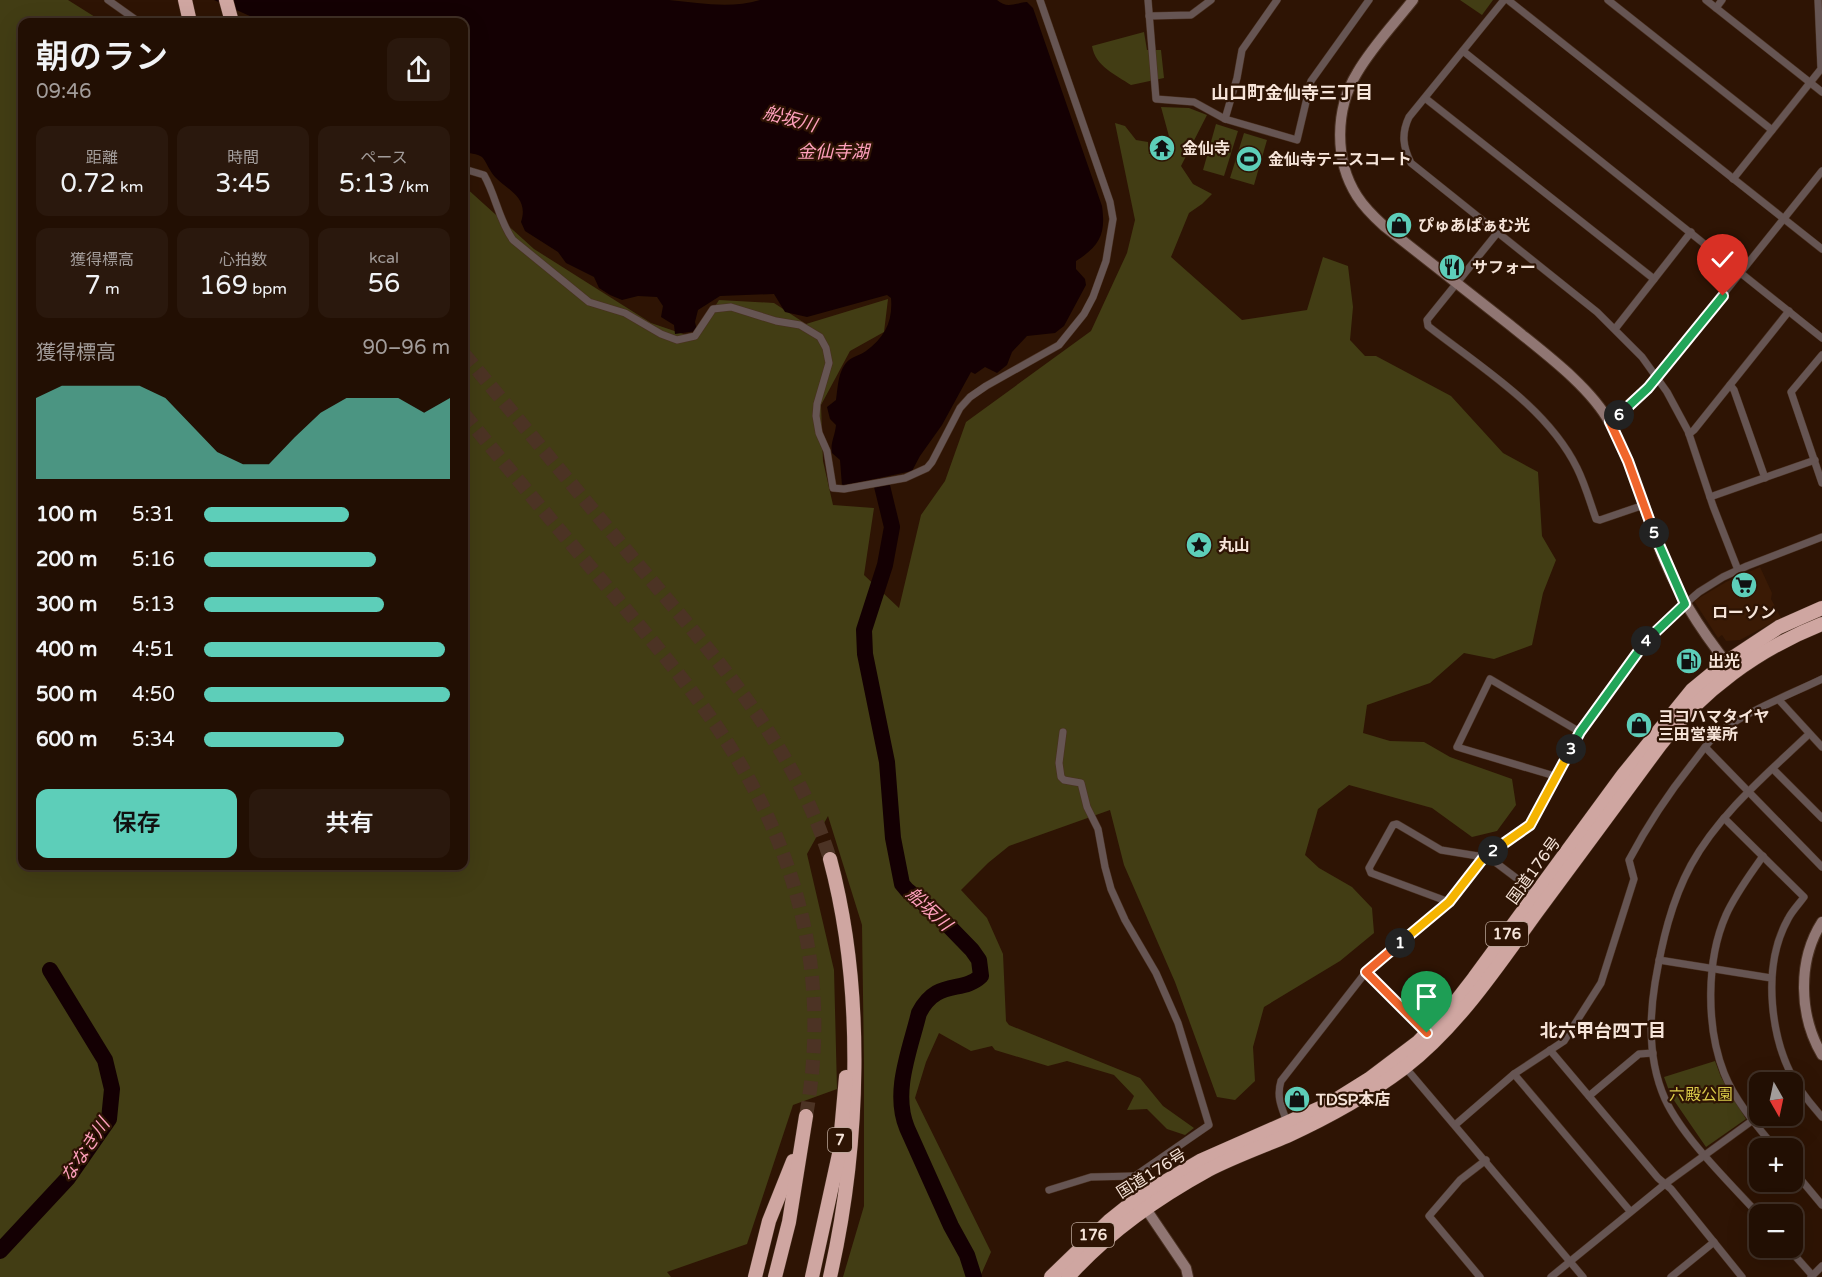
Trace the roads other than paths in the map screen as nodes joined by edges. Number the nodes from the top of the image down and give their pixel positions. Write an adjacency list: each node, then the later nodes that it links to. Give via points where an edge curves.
1 (108, 0): 17 (street)
2 (185, 0): 18 (highway)
3 (226, 0): 19 (highway)
4 (1040, 0): 26 (street, via 1110,202 1113,219 1106,261 1084,314 1059,345 970,397 960,408 932,462 905,478 833,488 816,416 829,363 817,334 731,307 713,309 695,336 677,340 625,313 589,302 513,240 484,175)
5 (1148, 0): 16 (street)
6 (1211, 0): 16 (street, via 1191,15)
7 (1277, 0): 24 (street, via 1242,50)
8 (1369, 0): 24 (street, via 1311,81 1297,140)
9 (1413, 0): 35 (street, via 1367,57 1349,89 1341,116 1343,162 1356,195 1369,212)
10 (1506, 0): 20 (street); 28 (street)
11 (1608, 0): 25 (street)
12 (1706, 0): 15 (street)
13 (1722, 0): 15 (street)
14 (1818, 0): 21 (street, via 1821,69)
15 (1716, 8): 21 (street)
16 (1149, 16): 24 (street, via 1156,99 1194,102)
17 (134, 18)
18 (189, 18)
19 (231, 18)
20 (1463, 51): 23 (street); 31 (street)
21 (1810, 82): 22 (street); 25 (street)
22 (1822, 92)
23 (1425, 98): 30 (street, via 1404,128 1403,147 1411,164); 34 (street)
24 (1225, 119)
25 (1772, 130): 28 (street)
26 (468, 170)
27 (1822, 171): 29 (street)
28 (1733, 178): 29 (street)
29 (1784, 219): 32 (street); 33 (street)
30 (1498, 232): 35 (street); 37 (street)
31 (1691, 232): 33 (street); 34 (street)
32 (1822, 249)
33 (1742, 272): 36 (street); 40 (street)
34 (1654, 279): 37 (street)
35 (1456, 283): 42 (street, via 1563,368); 48 (street, via 1427,320 1428,326 1515,394 1553,431 1577,467 1596,519)
36 (1789, 310): 38 (street); 41 (street)
37 (1615, 329): 40 (street)
38 (1822, 338)
39 (1822, 355): 44 (street, via 1791,392)
40 (1657, 377): 42 (street, via 1632,406); 43 (street)
41 (1731, 384): 43 (street); 45 (street)
42 (1610, 422): 48 (street)
43 (1689, 434): 47 (street)
44 (1815, 460): 45 (street); 46 (street)
45 (1765, 478): 47 (street)
46 (1822, 483)
47 (1710, 497): 50 (street)
48 (1644, 505): 51 (street)
49 (1822, 537): 50 (street)
50 (1738, 570): 51 (street)
51 (1685, 604): 54 (street, via 1697,626); 58 (street, via 1645,642)
52 (1822, 608): 54 (highway, 国道176号 / 176, via 1779,627)
53 (1822, 624): 54 (highway, 国道176号 / 176)
54 (1730, 667): 71 (highway, 国道176号 / 176, via 1692,690); 83 (highway, 国道176号 / 176, via 1673,728 1466,1006)
55 (1822, 679): 56 (street)
56 (1779, 700): 59 (street); 60 (street, via 1734,722)
57 (1063, 732): 99 (street, via 1060,777 1081,783 1098,829 1111,889 1178,1023 1209,1125)
58 (1580, 732): 63 (street); 63 (street, via 1490,679 1457,747)
59 (1809, 734): 61 (street); 62 (street)
60 (1705, 747): 64 (street); 80 (street, via 1652,819 1629,860 1634,879 1601,983 1563,1041)
61 (1822, 747)
62 (1773, 769): 64 (street); 66 (street)
63 (1558, 777): 68 (street, via 1530,825)
64 (1749, 792): 65 (street); 70 (street)
65 (1725, 818): 67 (street); 74 (street, via 1691,864 1667,924)
66 (1822, 818)
67 (1763, 856): 75 (street, via 1726,915); 77 (street, via 1804,897 1788,919 1775,952)
68 (1484, 857): 71 (street); 72 (street); 72 (street, via 1441,850 1393,825 1369,868 1371,873)
69 (830, 859): 78 (highway, 7, via 847,934)
70 (1822, 867)
71 (1536, 893): 79 (highway, 国道176号 / 176, via 1450,1009)
72 (1449, 902): 76 (street)
73 (1822, 922): 82 (street, via 1810,947 1804,990 1807,1021)
74 (1659, 960): 75 (street); 81 (street, via 1651,1009)
75 (1712, 969): 77 (street); 88 (street, via 1710,998 1724,1073)
76 (1366, 972): 79 (street); 92 (street, via 1281,1081 1279,1100)
77 (1771, 978): 84 (street, via 1777,1030)
78 (852, 1000): 114 (highway, 7, via 839,1154); 115 (highway, via 854,1096 847,1179)
79 (1427, 1033): 92 (highway, 国道176号 / 176, via 1369,1079)
80 (1550, 1050): 85 (street); 86 (street)
81 (1653, 1053): 86 (street, via 1639,1054); 97 (street, via 1665,1099)
82 (1822, 1055)
83 (1405, 1067): 93 (street); 103 (highway, 国道176号 / 176, via 1334,1114)
84 (1789, 1072)
85 (1514, 1074): 93 (street); 106 (street)
86 (1589, 1095): 101 (street)
87 (1803, 1097): 90 (street)
88 (1749, 1114)
89 (806, 1116): 95 (highway, 7)
90 (1822, 1117)
91 (1749, 1123): 97 (street)
92 (1288, 1124): 103 (highway, 国道176号 / 176, via 1200,1161)
93 (1455, 1125): 98 (street)
94 (1758, 1126): 96 (street)
95 (802, 1137): 112 (highway, 7, via 769,1221); 113 (highway, 7, via 789,1222)
96 (1767, 1138)
97 (1705, 1155): 101 (street); 104 (street)
98 (1486, 1160): 109 (street); 119 (street, via 1460,1180 1429,1216)
99 (1135, 1176): 102 (street, via 1109,1175); 103 (street, via 1132,1184)
100 (1803, 1182): 105 (street)
101 (1665, 1184): 106 (street); 107 (street)
102 (1049, 1190)
103 (1142, 1203): 116 (highway, 国道176号 / 176, via 1109,1221); 117 (highway, 国道176号 / 176); 118 (street)
104 (1749, 1204)
105 (1822, 1205)
106 (1630, 1211): 109 (street)
107 (1714, 1242): 122 (street); 123 (street)
108 (1796, 1258): 111 (street)
109 (1570, 1261): 120 (street); 121 (street)
110 (1822, 1266): 111 (street)
111 (1811, 1276)
112 (755, 1277)
113 (775, 1277)
114 (812, 1277)
115 (830, 1277)
116 (1052, 1277)
117 (1068, 1277)
118 (1188, 1277)
119 (1480, 1277)
120 (1551, 1277)
121 (1583, 1277)
122 (1671, 1277)
123 (1742, 1277)

